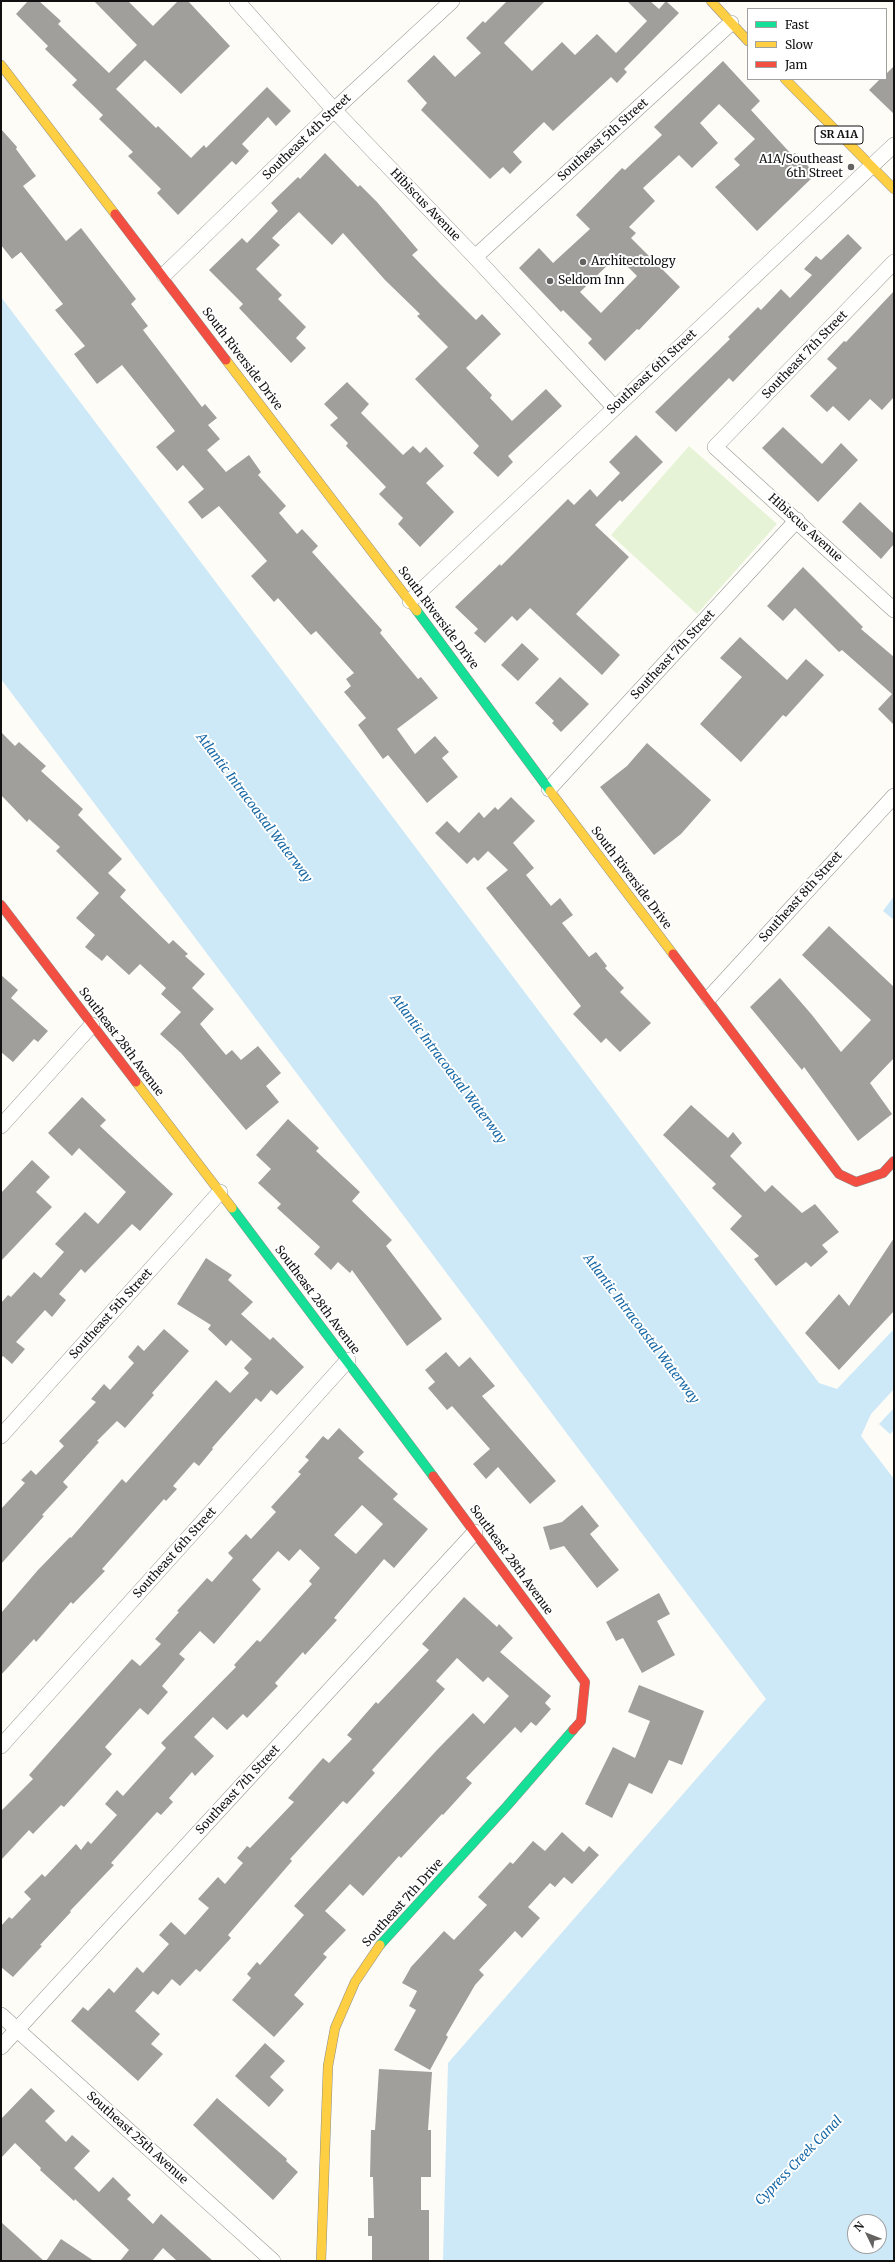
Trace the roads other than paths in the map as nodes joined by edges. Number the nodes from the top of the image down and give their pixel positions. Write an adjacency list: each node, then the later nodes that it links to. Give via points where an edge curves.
1 (237, 1): 8 (street, Hibiscus Avenue)
2 (452, 1): 8 (street, Southeast 4th Street)
3 (711, 1): 4 (street)
4 (731, 23): 5 (street); 12 (street, Southeast 5th Street)
5 (747, 40)
6 (1, 65): 14 (street, South Riverside Drive)
7 (786, 80): 10 (street, SR A1A)
8 (334, 110): 12 (street, Hibiscus Avenue); 14 (street, Southeast 4th Street)
9 (894, 145): 10 (street, Southeast 6th Street)
10 (871, 167): 11 (street, SR A1A); 15 (street, Southeast 6th Street)
11 (894, 189)
12 (475, 257): 15 (street, Hibiscus Avenue)
13 (894, 262): 16 (street, Southeast 7th Street)
14 (164, 275): 18 (street, South Riverside Drive)
15 (614, 407): 18 (street, Southeast 6th Street)
16 (715, 447): 17 (street, Hibiscus Avenue)
17 (797, 520): 19 (street, Hibiscus Avenue); 20 (street, Southeast 7th Street)
18 (410, 601): 20 (street, South Riverside Drive)
19 (893, 606)
20 (549, 789): 23 (street, South Riverside Drive)
21 (894, 796): 23 (street, Southeast 8th Street)
22 (1, 905): 24 (street, Southeast 28th Avenue)
23 (709, 998): 26 (street, South Riverside Drive, via 839,1174 856,1182 883,1173)
24 (92, 1024): 25 (street); 27 (street, Southeast 28th Avenue)
25 (1, 1126)
26 (894, 1161)
27 (220, 1192): 28 (street, Southeast 28th Avenue); 29 (street, Southeast 5th Street)
28 (348, 1360): 30 (street, Southeast 28th Avenue); 32 (street, Southeast 6th Street)
29 (1, 1436)
30 (475, 1532): 31 (street, Southeast 28th Avenue, via 585,1682); 34 (street, Southeast 7th Street)
31 (580, 1721): 37 (street, Southeast 7th Drive, via 507,1806 375,1950 355,1982 335,2028 328,2066)
32 (1, 1746)
33 (1, 2015): 34 (street, Southeast 25th Avenue)
34 (17, 2030): 35 (street, Southeast 7th Street); 36 (street, Southeast 25th Avenue)
35 (1, 2048)
36 (273, 2261)
37 (321, 2261)

